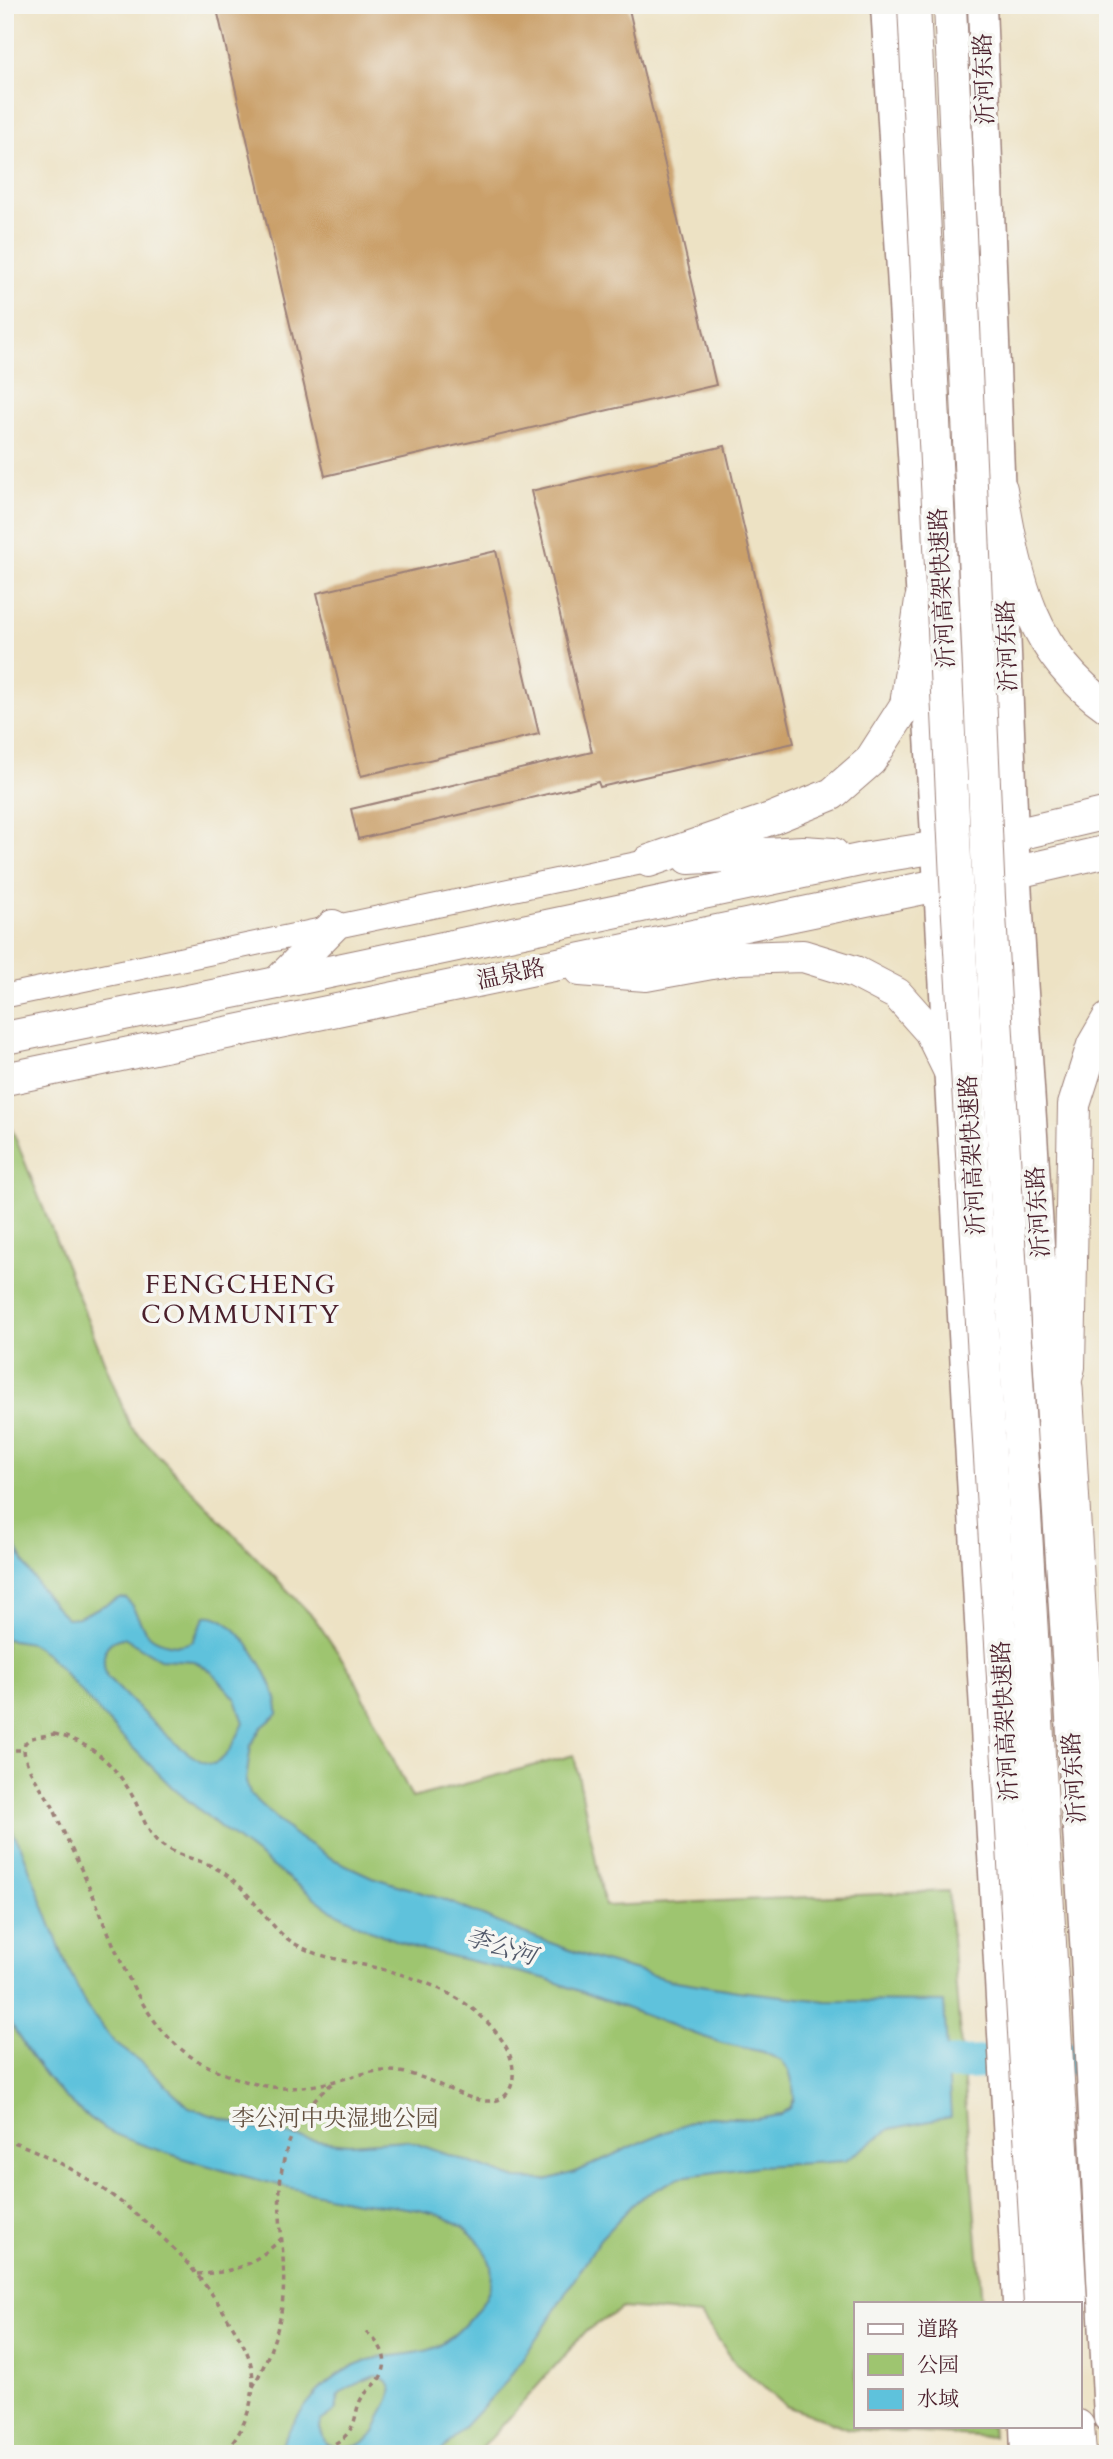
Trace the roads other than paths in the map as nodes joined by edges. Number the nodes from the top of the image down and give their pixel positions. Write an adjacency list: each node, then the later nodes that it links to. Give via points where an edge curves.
1 (885, 5): 6 (main road)
2 (914, 5): 34 (highway, 沂河高架快速路, bridge, via 957,900)
3 (950, 5): 35 (highway, 沂河高架快速路, bridge, via 990,911)
4 (982, 5): 5 (main road, 沂河东路)
5 (1001, 489): 7 (highway, via 1030,614 1061,664); 9 (main road, 沂河东路)
6 (921, 600): 10 (main road); 13 (highway, via 906,705 870,761 832,794)
7 (1108, 707)
8 (1108, 813): 9 (highway, 温泉路)
9 (1014, 835): 10 (highway, 温泉路); 14 (main road, 沂河东路)
10 (936, 847): 12 (highway, 温泉路); 15 (main road)
11 (1108, 851): 14 (highway, 温泉路)
12 (869, 858): 13 (highway, via 803,852); 20 (highway, 温泉路)
13 (649, 861): 17 (street)
14 (1017, 872): 15 (highway, 温泉路); 26 (main road, 沂河东路)
15 (938, 885): 16 (highway, 温泉路); 24 (main road)
16 (801, 914): 18 (highway); 19 (highway, 温泉路)
17 (333, 926): 20 (highway); 21 (street)
18 (739, 958): 19 (highway, via 646,975); 24 (highway, via 803,956 855,972 897,994 930,1031)
19 (543, 967): 25 (highway, 温泉路)
20 (277, 984): 23 (highway, 温泉路)
21 (5, 996)
22 (1108, 1019): 27 (highway, via 1093,1045 1074,1105)
23 (5, 1038)
24 (949, 1070): 33 (main road)
25 (5, 1079)
26 (1031, 1093): 27 (main road); 29 (main road, 沂河东路)
27 (1072, 1203): 28 (highway)
28 (1069, 1367): 29 (highway); 30 (street)
29 (1052, 1436): 30 (main road, 沂河东路)
30 (1095, 1949): 31 (street); 32 (main road, 沂河东路, via 1094,2159)
31 (1108, 2009)
32 (1105, 2281): 33 (street); 36 (main road, 沂河东路)
33 (1017, 2293)
34 (1040, 2302)
35 (1071, 2302)
36 (1108, 2418)
37 (1024, 2428): 40 (main road)
38 (1047, 2428): 41 (highway)
39 (1078, 2428): 42 (highway)
40 (1025, 2454)
41 (1049, 2454)
42 (1080, 2454)

